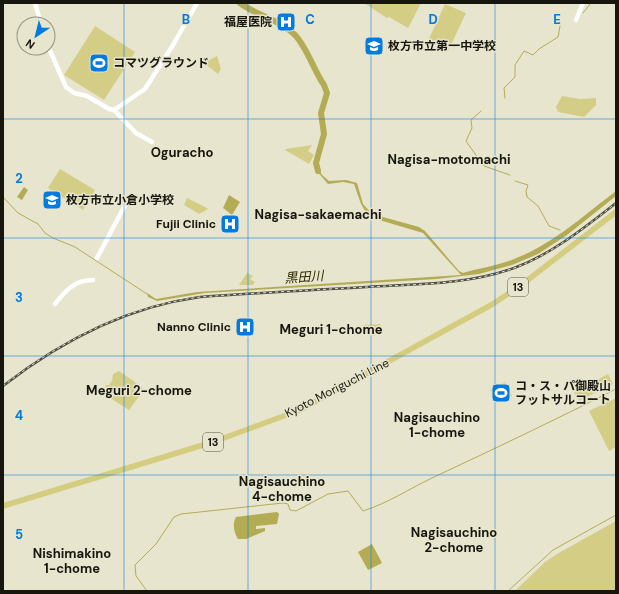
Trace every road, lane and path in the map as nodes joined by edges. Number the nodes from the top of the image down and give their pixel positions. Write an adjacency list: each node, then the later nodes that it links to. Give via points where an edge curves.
1 (35, 3): 4 (street)
2 (197, 3): 7 (street, via 145,89)
3 (583, 3): 5 (street)
4 (39, 16)
5 (576, 20)
6 (52, 56): 7 (street, via 66,87)
7 (114, 110): 8 (street, via 136,133)
8 (152, 142)
9 (130, 196): 11 (street)
10 (616, 212): 14 (main road, Kyoto Moriguchi Line / 13, via 516,289 491,305 300,410 213,442)
11 (96, 258)
12 (93, 280): 13 (street, via 83,280 74,284)
13 (55, 304)
14 (3, 506)

